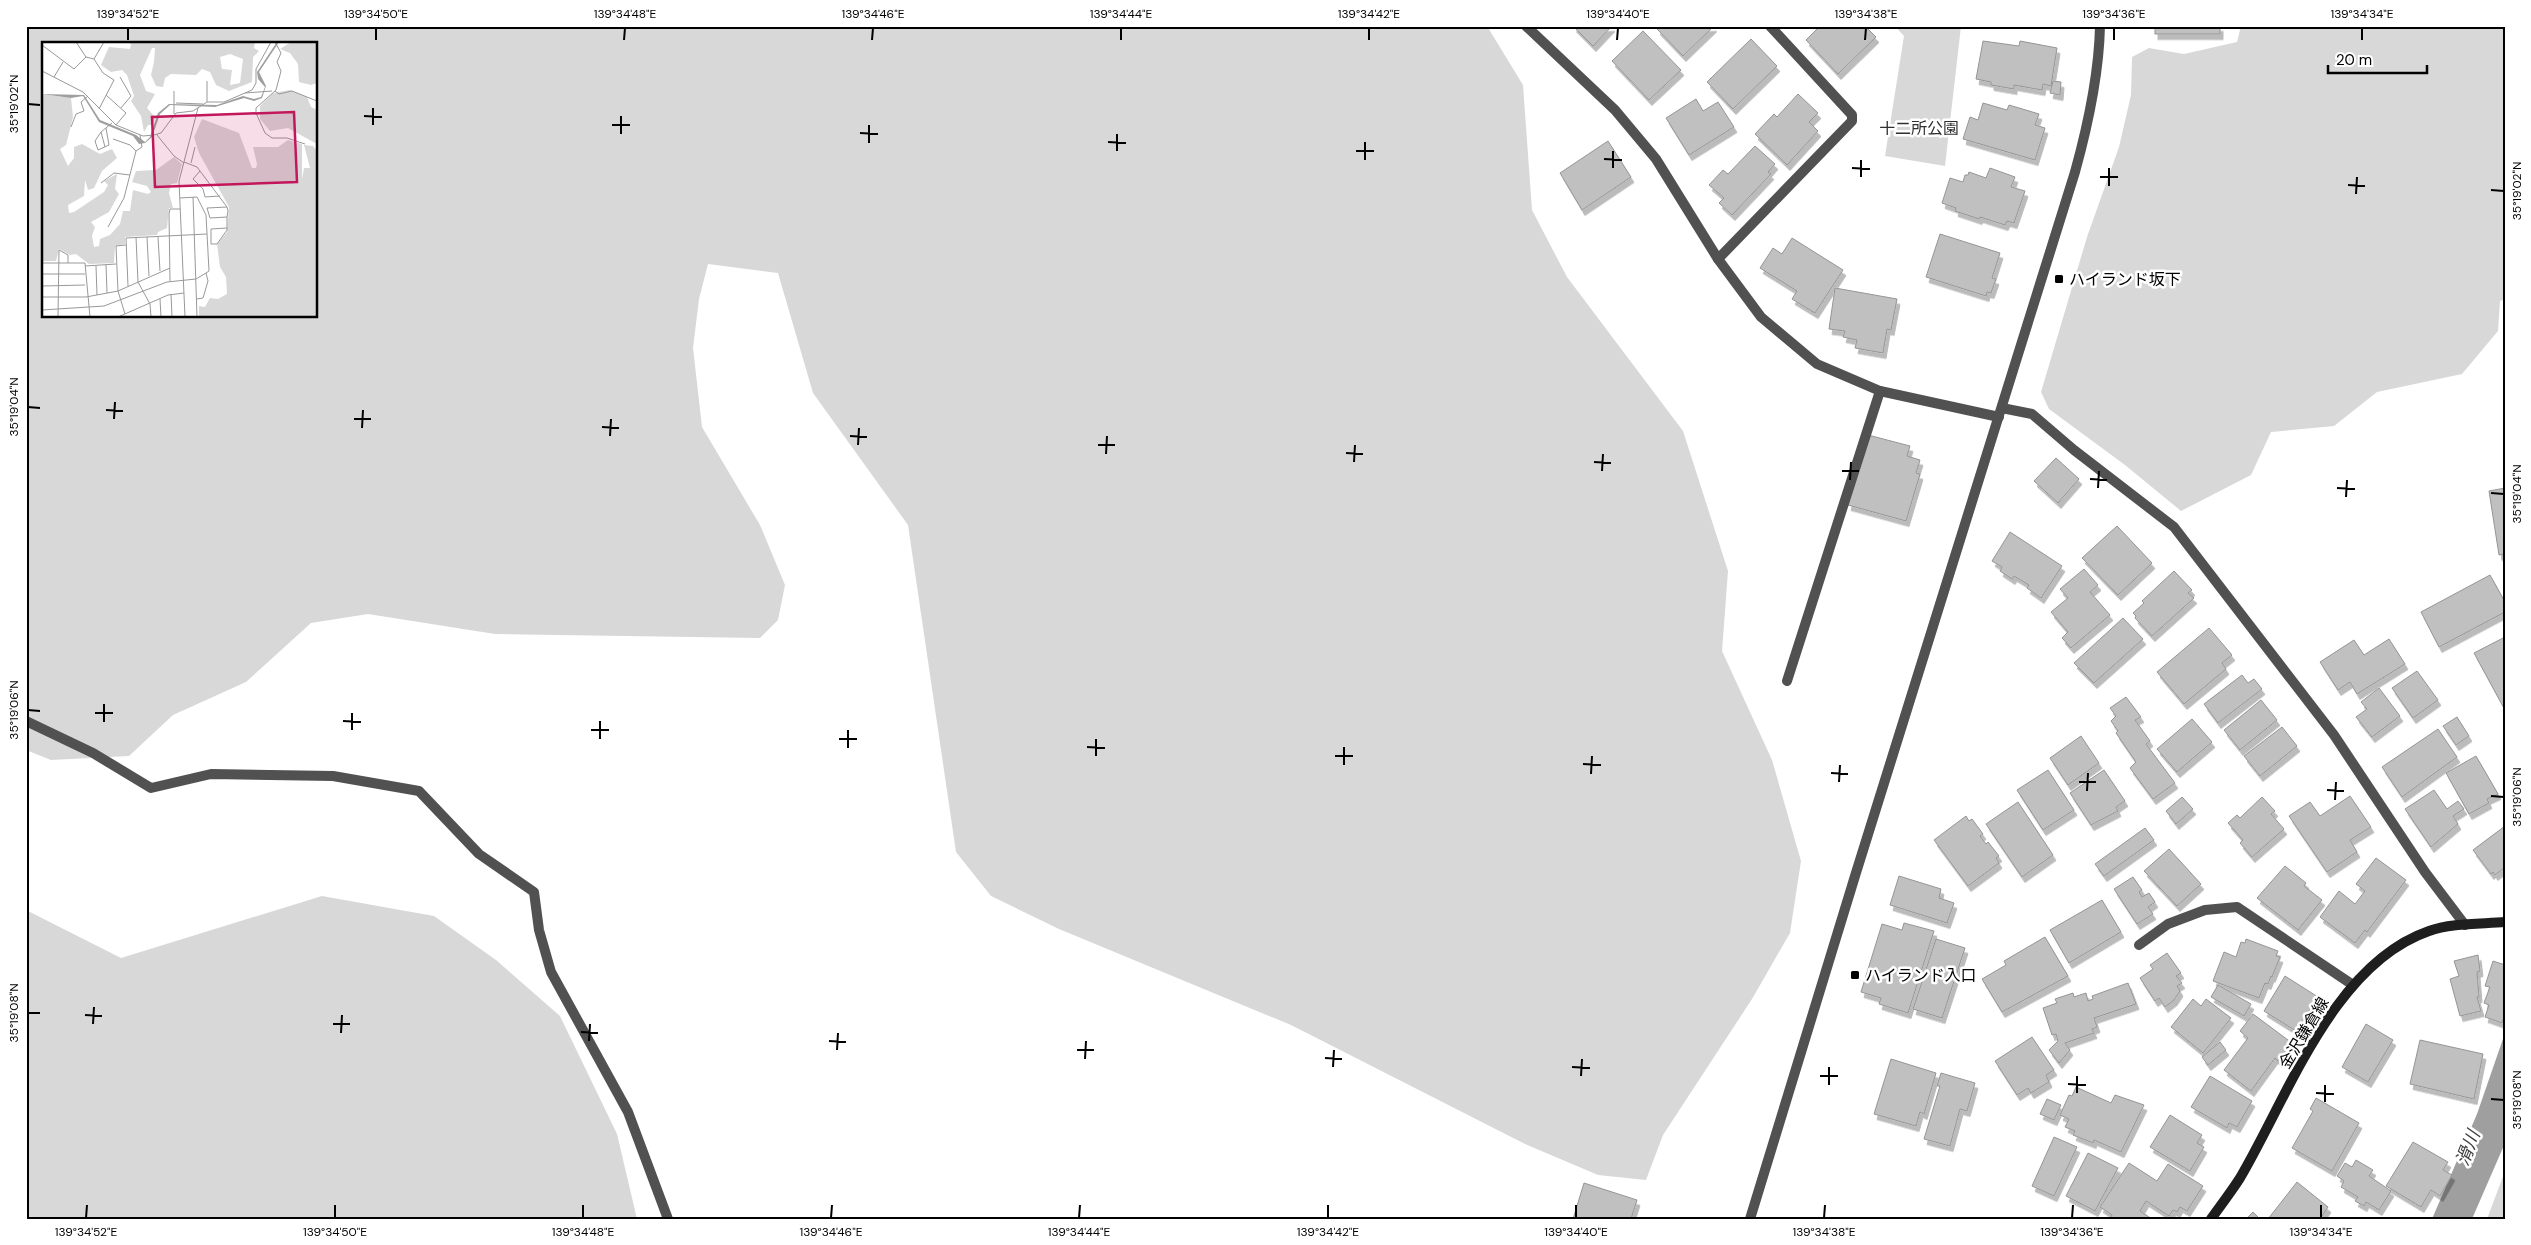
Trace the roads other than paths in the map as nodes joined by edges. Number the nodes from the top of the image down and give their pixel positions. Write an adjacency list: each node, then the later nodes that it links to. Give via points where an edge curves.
1 (1526, 26): 4 (street, via 1615,110 1656,160)
2 (1770, 26): 4 (street, via 1852,114 1852,121)
3 (2100, 26): 6 (street, via 2088,127)
4 (1718, 259): 5 (street, via 1761,318 1817,364)
5 (1880, 391): 6 (street); 7 (street)
6 (2001, 412): 10 (street, via 2032,414 2174,526 2334,736 2425,872); 14 (street)
7 (1787, 682)
8 (26, 721): 13 (street, via 93,753 151,788 211,774 332,776 419,791 479,854 534,892 538,930 551,972 628,1112)
9 (2505, 922): 10 (main road, 金沢鎌倉線)
10 (2465, 925): 12 (main road, 金沢鎌倉線, via 2430,930 2392,950)
11 (2139, 944): 12 (street, via 2168,924 2206,910 2237,907)
12 (2353, 985): 15 (main road, 金沢鎌倉線, via 2327,1018 2239,1180)
13 (668, 1219)
14 (1750, 1219)
15 (2211, 1219)

